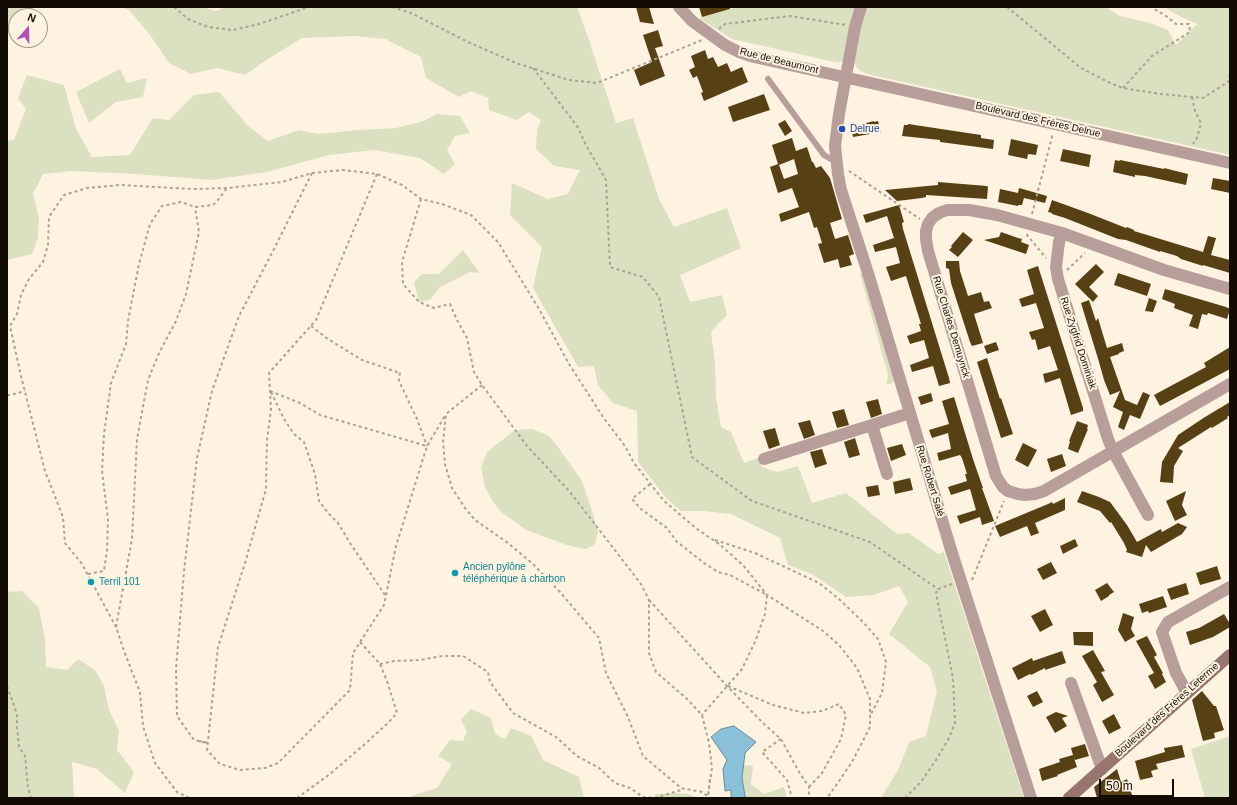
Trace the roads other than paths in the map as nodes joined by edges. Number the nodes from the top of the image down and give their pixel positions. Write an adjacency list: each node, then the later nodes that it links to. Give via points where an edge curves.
1 (679, 7): 3 (street, Rue de Beaumont, via 710,35 738,52)
2 (861, 7): 3 (street, Rue Robert Salé)
3 (846, 78): 5 (street, Rue Robert Salé, via 836,130); 6 (street, Boulevard des Frères Delrue)
4 (768, 79): 5 (lane, Rue de Beaumont, via 824,155)
5 (836, 162): 10 (street, Rue Robert Salé, via 841,190)
6 (1230, 163)
7 (1062, 233): 8 (street, via 1164,270); 12 (street, Rue Zygfrid Dominiak, via 1056,267 1058,280); 12 (street, Rue Charles Demuynck, via 997,215 969,210 947,210 932,218 928,224 926,239 996,476 1003,487 1018,494 1035,494)
8 (1230, 289)
9 (1230, 384): 12 (street)
10 (910, 413): 11 (street); 21 (street, Rue Robert Salé, via 965,596)
11 (872, 425): 13 (street); 14 (street)
12 (1113, 451): 15 (street, Rue Zygfrid Dominiak)
13 (764, 459)
14 (887, 474)
15 (1148, 515)
16 (1230, 587): 19 (street, via 1168,622 1162,632 1176,673)
17 (1230, 655): 19 (street, Boulevard des Frères Leterme)
18 (1071, 683): 20 (street)
19 (1187, 693): 20 (street, Boulevard des Frères Leterme)
20 (1102, 769): 22 (street, Boulevard des Frères Leterme)
21 (1031, 798)
22 (1069, 798)

